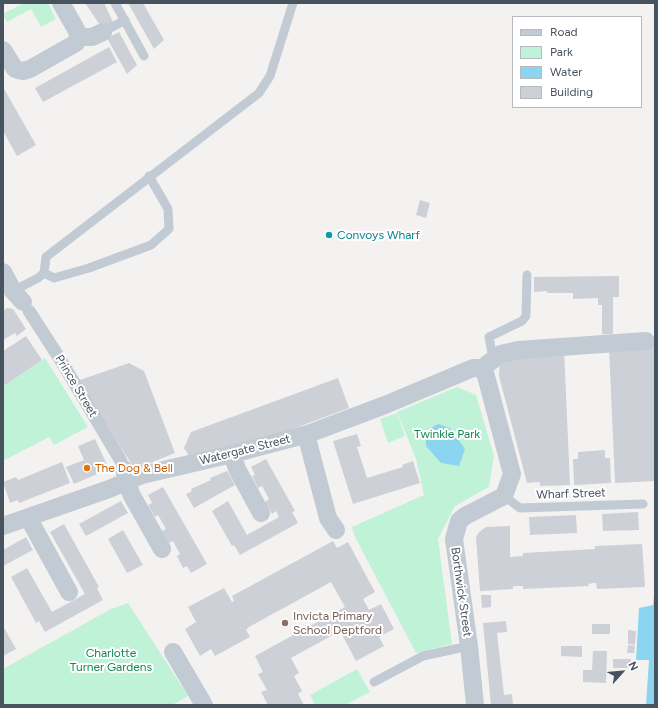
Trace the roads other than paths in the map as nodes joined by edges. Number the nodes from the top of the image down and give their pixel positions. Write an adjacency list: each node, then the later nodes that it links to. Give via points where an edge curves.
1 (61, 3): 6 (street)
2 (115, 3): 4 (lane)
3 (293, 3): 9 (lane, via 270,76 259,93)
4 (125, 20): 5 (lane); 8 (lane)
5 (104, 32): 6 (street, via 92,37)
6 (78, 37): 7 (street, via 69,48 23,71 15,69)
7 (3, 50)
8 (144, 56)
9 (149, 176): 11 (lane, via 46,257); 11 (lane, via 168,209 169,229 151,245 89,268 54,278)
10 (3, 272): 13 (street, Prince Street)
11 (44, 272): 13 (lane)
12 (527, 275): 15 (lane, via 526,316 522,321 490,337)
13 (17, 300): 18 (street, Prince Street, via 60,358)
14 (646, 340): 15 (street, Watergate Street, via 518,350)
15 (488, 363): 16 (street, Watergate Street); 19 (street, via 486,376 512,474)
16 (308, 434): 17 (street, Watergate Street); 24 (street, via 328,518)
17 (232, 454): 18 (street, Watergate Street, via 142,475); 21 (street, via 237,469)
18 (124, 470): 22 (street, Watergate Street); 25 (street, via 130,494)
19 (504, 496): 20 (lane, Wharf Street, via 520,508); 27 (street, Borthwick Street, via 459,521 454,539)
20 (643, 504)
21 (261, 513)
22 (29, 518): 23 (street, Watergate Street); 26 (street)
23 (4, 524)
24 (336, 530)
25 (162, 550)
26 (69, 592)
27 (469, 646): 29 (lane, via 423,656); 31 (street, Borthwick Street)
28 (173, 652): 30 (street)
29 (374, 682)
30 (204, 705)
31 (475, 705)

